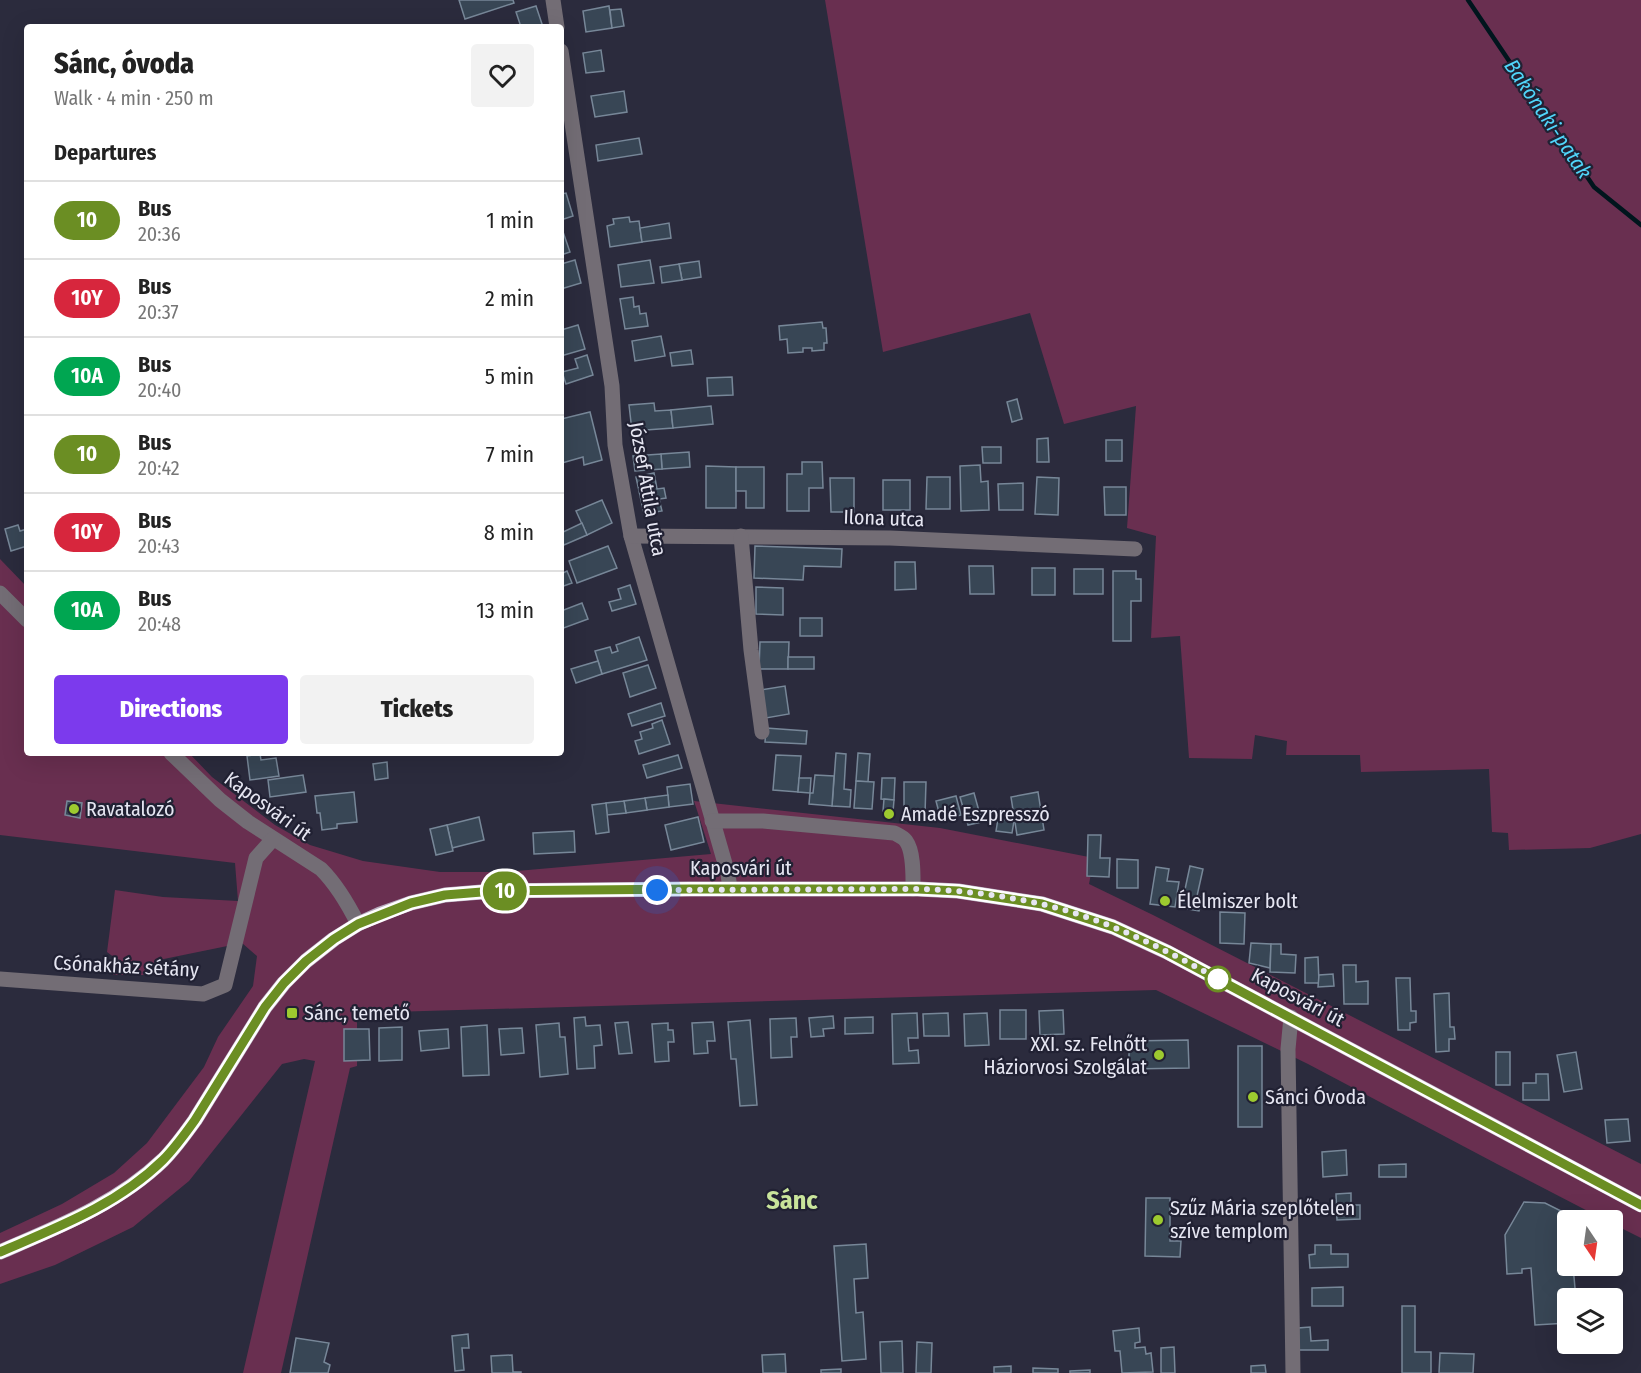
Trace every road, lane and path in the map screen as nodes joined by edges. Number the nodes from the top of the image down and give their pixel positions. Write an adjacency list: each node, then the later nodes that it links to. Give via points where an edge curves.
1 (553, 0): 2 (street)
2 (557, 24)
3 (564, 71): 4 (street, József Attila utca)
4 (631, 536): 5 (street, Ilona utca); 11 (street, József Attila utca)
5 (741, 536): 6 (street, Ilona utca); 9 (street)
6 (1135, 549)
7 (0, 593): 8 (street)
8 (24, 617)
9 (762, 732)
10 (174, 756): 12 (street, Kaposvári út, via 220,800)
11 (712, 821): 13 (street, József Attila utca); 14 (street, via 763,821 894,833 906,841 910,851)
12 (273, 839): 15 (street, Kaposvári út, via 328,876); 16 (street, Csónakház sétány, via 256,858 225,985 203,994)
13 (730, 889): 14 (main road, Kaposvári út); 15 (main road, Kaposvári út, via 445,895 411,903)
14 (913, 889): 17 (main road, Kaposvári út, via 991,895 1042,904 1089,919 1167,952)
15 (358, 924): 19 (main road, Kaposvári út, via 322,948 284,983 195,1120 162,1160 129,1188 95,1209)
16 (0, 979)
17 (1291, 1017): 18 (main road, Kaposvári út); 20 (street, via 1288,1049)
18 (1641, 1205)
19 (0, 1252)
20 (1293, 1373)

